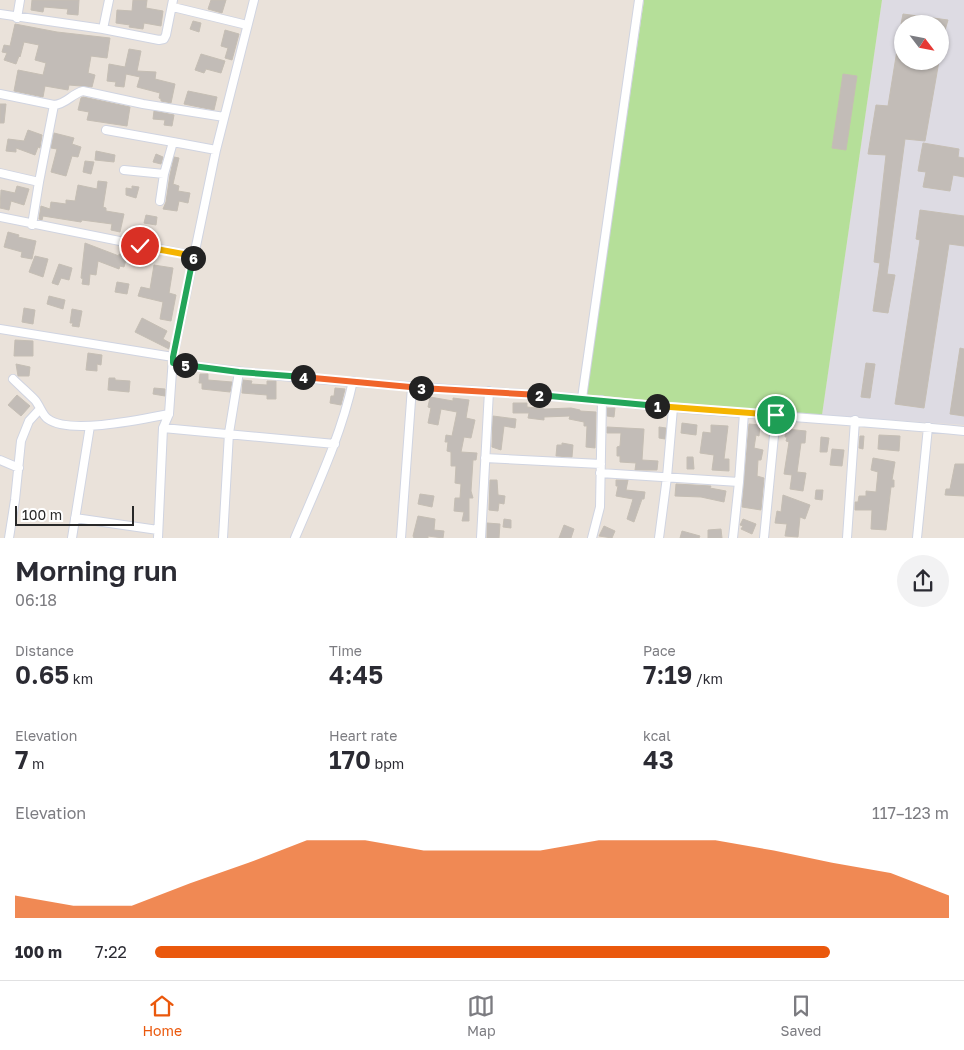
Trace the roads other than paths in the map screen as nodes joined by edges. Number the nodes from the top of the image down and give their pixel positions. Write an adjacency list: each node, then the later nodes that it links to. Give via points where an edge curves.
1 (20, 0): 7 (street)
2 (109, 0): 9 (street)
3 (254, 0): 8 (street)
4 (639, 0): 31 (street)
5 (173, 3): 8 (street); 9 (street, via 164,39)
6 (0, 14): 7 (street)
7 (17, 18): 9 (street)
8 (248, 24): 12 (street)
9 (103, 30)
10 (0, 94): 11 (street)
11 (54, 105): 12 (street, via 83,92); 19 (street)
12 (224, 116): 15 (street)
13 (106, 130): 14 (street)
14 (173, 142): 15 (street); 18 (street)
15 (216, 150): 23 (street)
16 (124, 170): 18 (street)
17 (0, 174): 19 (street)
18 (164, 174): 20 (street)
19 (38, 182): 22 (street)
20 (160, 201)
21 (0, 217): 22 (street)
22 (32, 225): 23 (street)
23 (194, 256): 25 (street)
24 (0, 329): 25 (street)
25 (173, 360): 26 (street); 36 (street)
26 (239, 372): 28 (street); 43 (street)
27 (13, 378): 34 (street)
28 (354, 381): 29 (street); 44 (street)
29 (412, 387): 30 (street); 58 (street)
30 (489, 391): 31 (street); 45 (street)
31 (582, 398): 32 (street)
32 (602, 400): 33 (street); 48 (street)
33 (673, 408): 35 (street); 49 (street)
34 (40, 409): 39 (street, via 48,419 59,424); 47 (street, via 29,421 21,441)
35 (744, 413): 37 (street); 50 (street)
36 (170, 414): 39 (street); 41 (street)
37 (776, 415): 38 (street); 63 (street)
38 (855, 420): 40 (street); 64 (street)
39 (90, 426): 51 (street)
40 (928, 427): 42 (street); 65 (street)
41 (163, 428): 43 (street); 52 (street)
42 (964, 431)
43 (229, 433): 44 (street); 56 (street)
44 (335, 444): 57 (street)
45 (485, 458): 48 (street); 59 (street)
46 (0, 460): 47 (street)
47 (19, 468): 53 (street)
48 (601, 468): 49 (street); 60 (street, via 600,508)
49 (667, 477): 50 (street); 61 (street)
50 (739, 482): 62 (street)
51 (75, 518): 52 (street); 54 (street)
52 (158, 535): 55 (street)
53 (8, 538)
54 (72, 538)
55 (167, 538)
56 (223, 538)
57 (295, 538)
58 (401, 538)
59 (482, 538)
60 (592, 538)
61 (659, 538)
62 (733, 538)
63 (764, 538)
64 (847, 538)
65 (917, 538)

